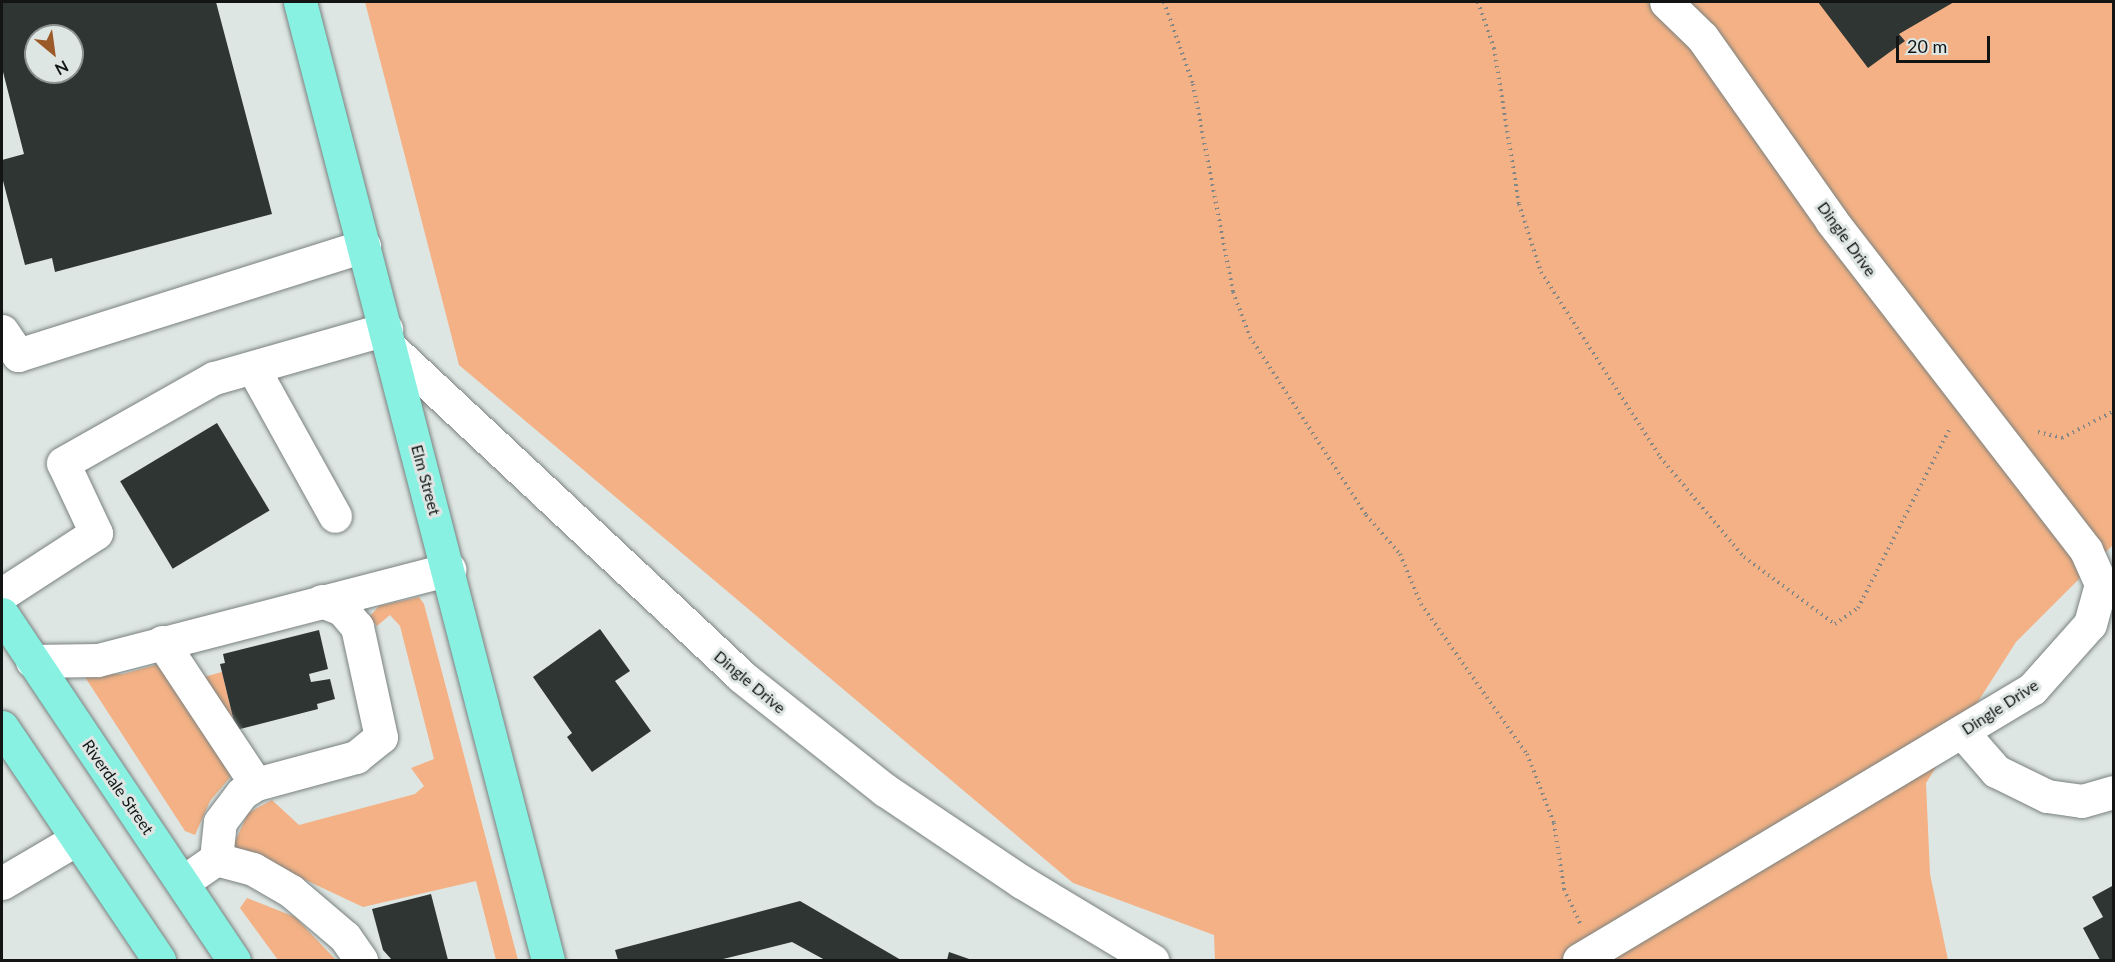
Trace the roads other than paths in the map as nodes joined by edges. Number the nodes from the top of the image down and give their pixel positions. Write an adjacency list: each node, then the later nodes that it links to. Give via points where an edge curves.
1 (300, 2): 3 (main road, Elm Street)
2 (1666, 2): 15 (street, Dingle Drive, via 1702,37 1833,221 2086,550 2101,584 2090,624 2067,656 2032,689)
3 (364, 246): 4 (street, via 18,355); 5 (main road, Elm Street)
4 (2, 331)
5 (389, 338): 6 (street); 8 (main road, Elm Street); 28 (street, Dingle Drive, via 741,676 885,790 1022,882)
6 (253, 368): 7 (street); 9 (street, via 214,378 63,463 96,533)
7 (335, 516)
8 (449, 569): 10 (street); 27 (main road, Elm Street)
9 (2, 594)
10 (321, 601): 12 (street); 16 (street, via 342,609 357,627 383,727 374,747)
11 (2, 614): 13 (main road, Riverdale Street)
12 (173, 639): 13 (street, via 98,660); 16 (street, via 210,647 310,623 335,630 365,726 363,739); 17 (street)
13 (32, 661): 21 (main road, Riverdale Street)
14 (2, 727): 19 (main road)
15 (1962, 732): 18 (street, via 1996,771 2047,796 2082,801); 23 (street, Dingle Drive)
16 (339, 761): 17 (street)
17 (256, 784): 20 (street, via 242,793 220,822)
18 (2112, 795)
19 (75, 840): 22 (street); 24 (main road)
20 (216, 859): 21 (street); 26 (street, via 253,869 291,891 345,937)
21 (183, 882): 25 (main road, Riverdale Street)
22 (2, 883)
23 (1586, 957)
24 (159, 960)
25 (234, 960)
26 (361, 960)
27 (548, 960)
28 (1152, 960)

